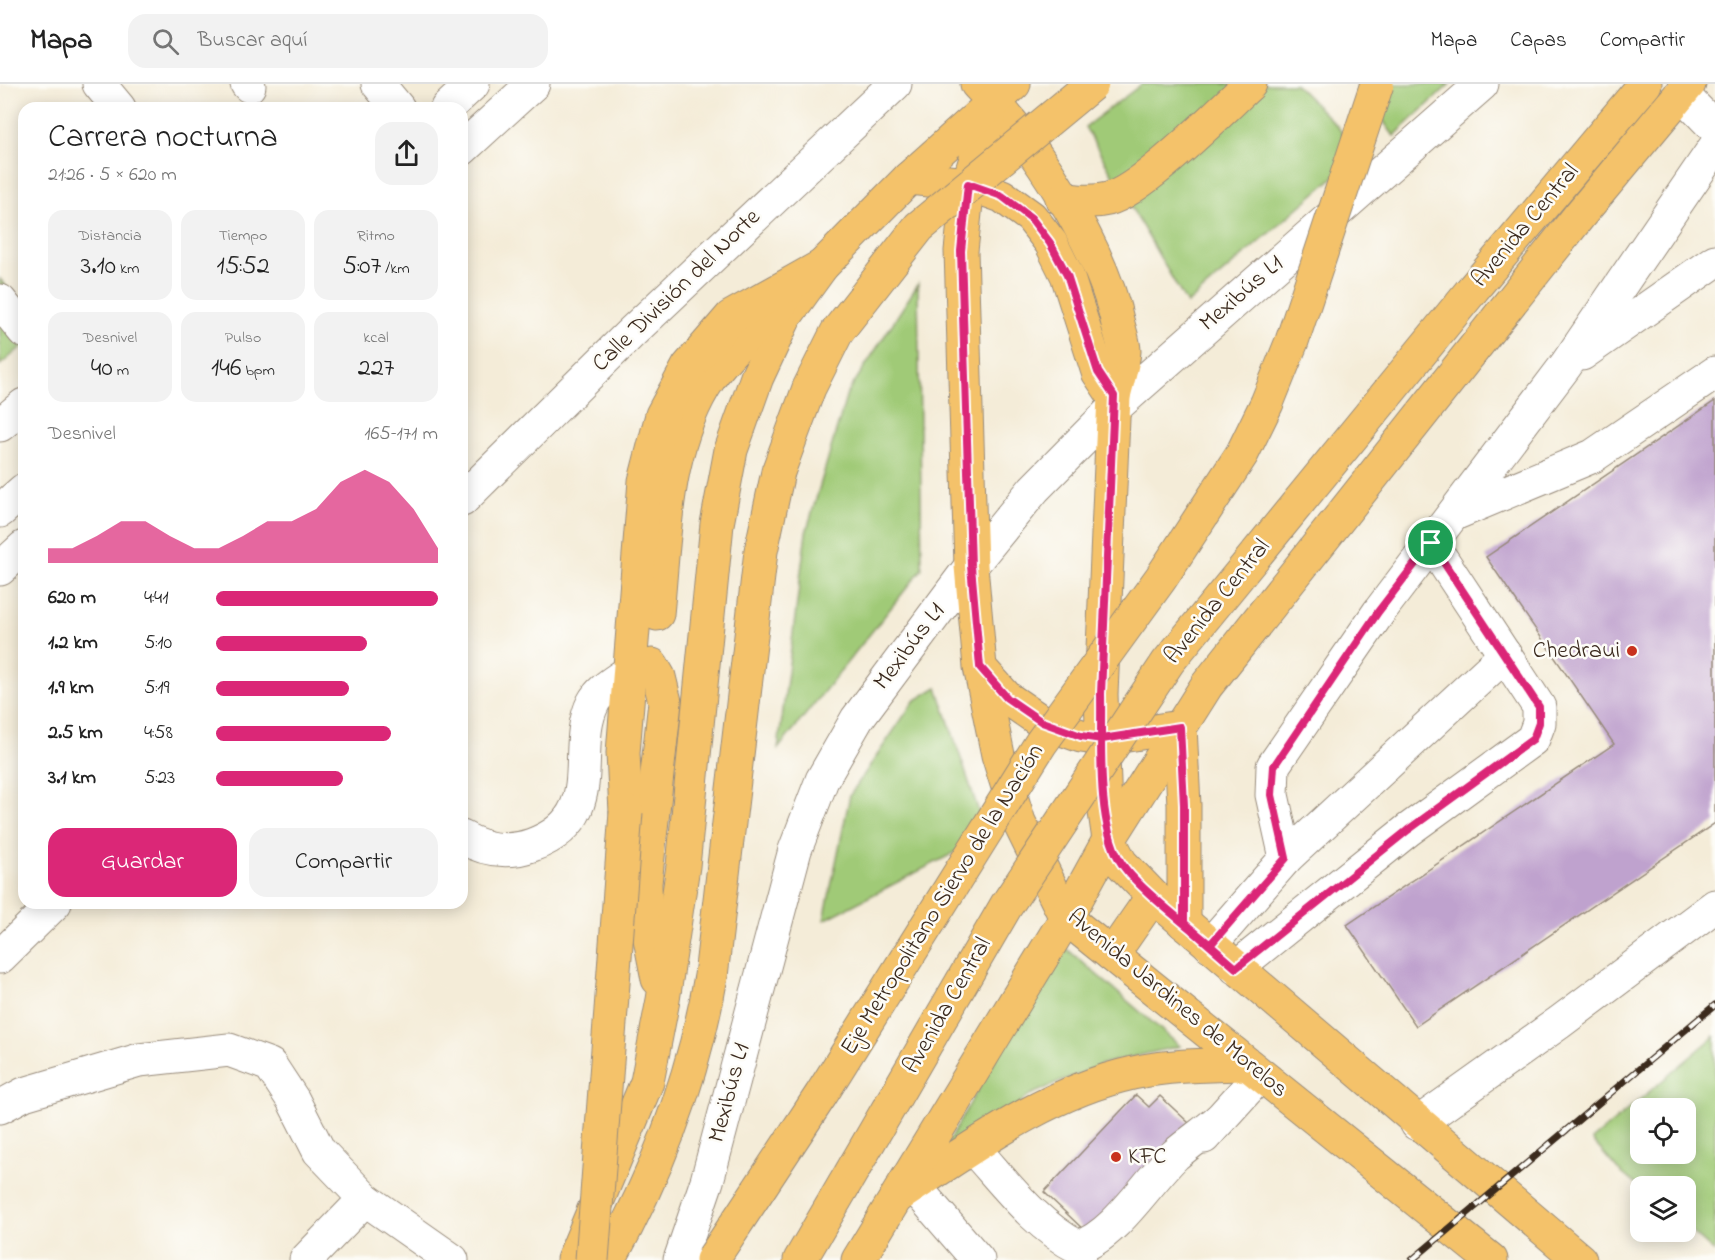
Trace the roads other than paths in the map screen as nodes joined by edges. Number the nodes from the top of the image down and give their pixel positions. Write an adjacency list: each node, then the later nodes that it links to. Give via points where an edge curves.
1 (99, 84): 13 (street)
2 (378, 84): 14 (street)
3 (472, 84): 15 (street)
4 (533, 84): 17 (street)
5 (895, 84): 31 (street, Calle División del Norte, via 632,332)
6 (1092, 84): 68 (main road, bridge, via 919,227 837,332 809,388 778,472 761,551 701,1034 676,1114 634,1215)
7 (1250, 84): 21 (main road, via 1136,185 1108,199)
8 (1377, 84): 70 (main road, Eje Metropolitano Siervo de la Nación, bridge, via 1292,341 1242,454 1161,578 1041,743 821,1095)
9 (1482, 84): 28 (street, Mexibús L1)
10 (1645, 84): 71 (main road, Avenida Central, bridge, via 1168,662 1006,906)
11 (1685, 88): 16 (street); 42 (main road, via 1256,622)
12 (995, 90): 19 (main road); 20 (main road, Avenida Jardines de Morelos); 21 (main road)
13 (114, 102)
14 (393, 102)
15 (452, 102)
16 (1715, 128)
17 (468, 144)
18 (1715, 147): 26 (street)
19 (909, 178): 20 (main road); 23 (main road)
20 (968, 184): 28 (main road, via 1002,196 1031,218 1050,243 1067,275 1098,372); 37 (main road, Avenida Jardines de Morelos, via 961,251)
21 (1062, 199): 28 (main road, via 1095,256 1113,301 1124,351)
22 (1715, 261): 26 (street)
23 (822, 266): 41 (main road, via 731,317 688,367 662,415 645,481); 56 (main road, via 785,317 757,377 731,450 717,524 683,866)
24 (0, 301): 25 (street)
25 (18, 324)
26 (1566, 365): 34 (street)
27 (1715, 373): 34 (street, via 1593,456)
28 (1114, 401): 37 (street, Mexibús L1); 43 (main road)
29 (18, 410): 30 (street)
30 (0, 425)
31 (468, 494)
32 (18, 496): 33 (street)
33 (0, 512)
34 (1452, 515): 35 (street)
35 (1431, 543): 39 (street); 46 (street, via 1378,612 1274,766 1272,795)
36 (18, 553): 38 (street)
37 (971, 566): 40 (main road, Avenida Jardines de Morelos); 69 (street, Mexibús L1, via 856,719 822,780 795,850 707,1181)
38 (0, 569)
39 (1505, 655): 46 (street); 55 (street, via 1539,707 1533,739 1408,830)
40 (980, 667): 43 (main road, via 1007,698 1042,722); 50 (main road, Avenida Jardines de Morelos, via 998,755 1019,822)
41 (641, 668): 44 (street, via 594,701 587,718 584,782 576,807 564,824 543,841 526,847 499,851); 56 (main road, via 659,676 665,702 645,883 646,918); 67 (main road, bridge, via 623,753 626,812)
42 (1180, 727): 43 (main road); 45 (main road); 51 (main road)
43 (1102, 739): 45 (main road)
44 (468, 840)
45 (1109, 840): 47 (main road, via 1121,863); 50 (main road)
46 (1286, 858): 52 (street)
47 (1153, 896): 51 (main road); 53 (main road)
48 (1715, 906): 60 (street)
49 (49, 909): 54 (street)
50 (1066, 918): 53 (main road, Avenida Jardines de Morelos); 62 (main road)
51 (1184, 923): 52 (main road)
52 (1210, 945): 55 (main road)
53 (1112, 955): 57 (main road, Avenida Jardines de Morelos)
54 (0, 957)
55 (1236, 968): 60 (main road)
56 (663, 1000): 66 (main road, via 647,1082)
57 (1253, 1069): 59 (street); 61 (main road, via 1178,1065 1121,1076 1070,1092); 75 (main road, Avenida Jardines de Morelos)
58 (0, 1107): 63 (street, via 24,1094 139,1059 230,1050 270,1065 319,1151)
59 (1219, 1120): 61 (street, via 1175,1155 1105,1232 1091,1244 1078,1247 1032,1213); 74 (street)
60 (1417, 1124): 76 (main road)
61 (973, 1148): 62 (main road)
62 (904, 1193): 72 (main road); 73 (street)
63 (365, 1199): 64 (street); 65 (street)
64 (447, 1259)
65 (306, 1260)
66 (573, 1260)
67 (592, 1260)
68 (609, 1260)
69 (680, 1260)
70 (712, 1260)
71 (800, 1260)
72 (858, 1260)
73 (978, 1260)
74 (1095, 1260)
75 (1491, 1260)
76 (1580, 1260)

